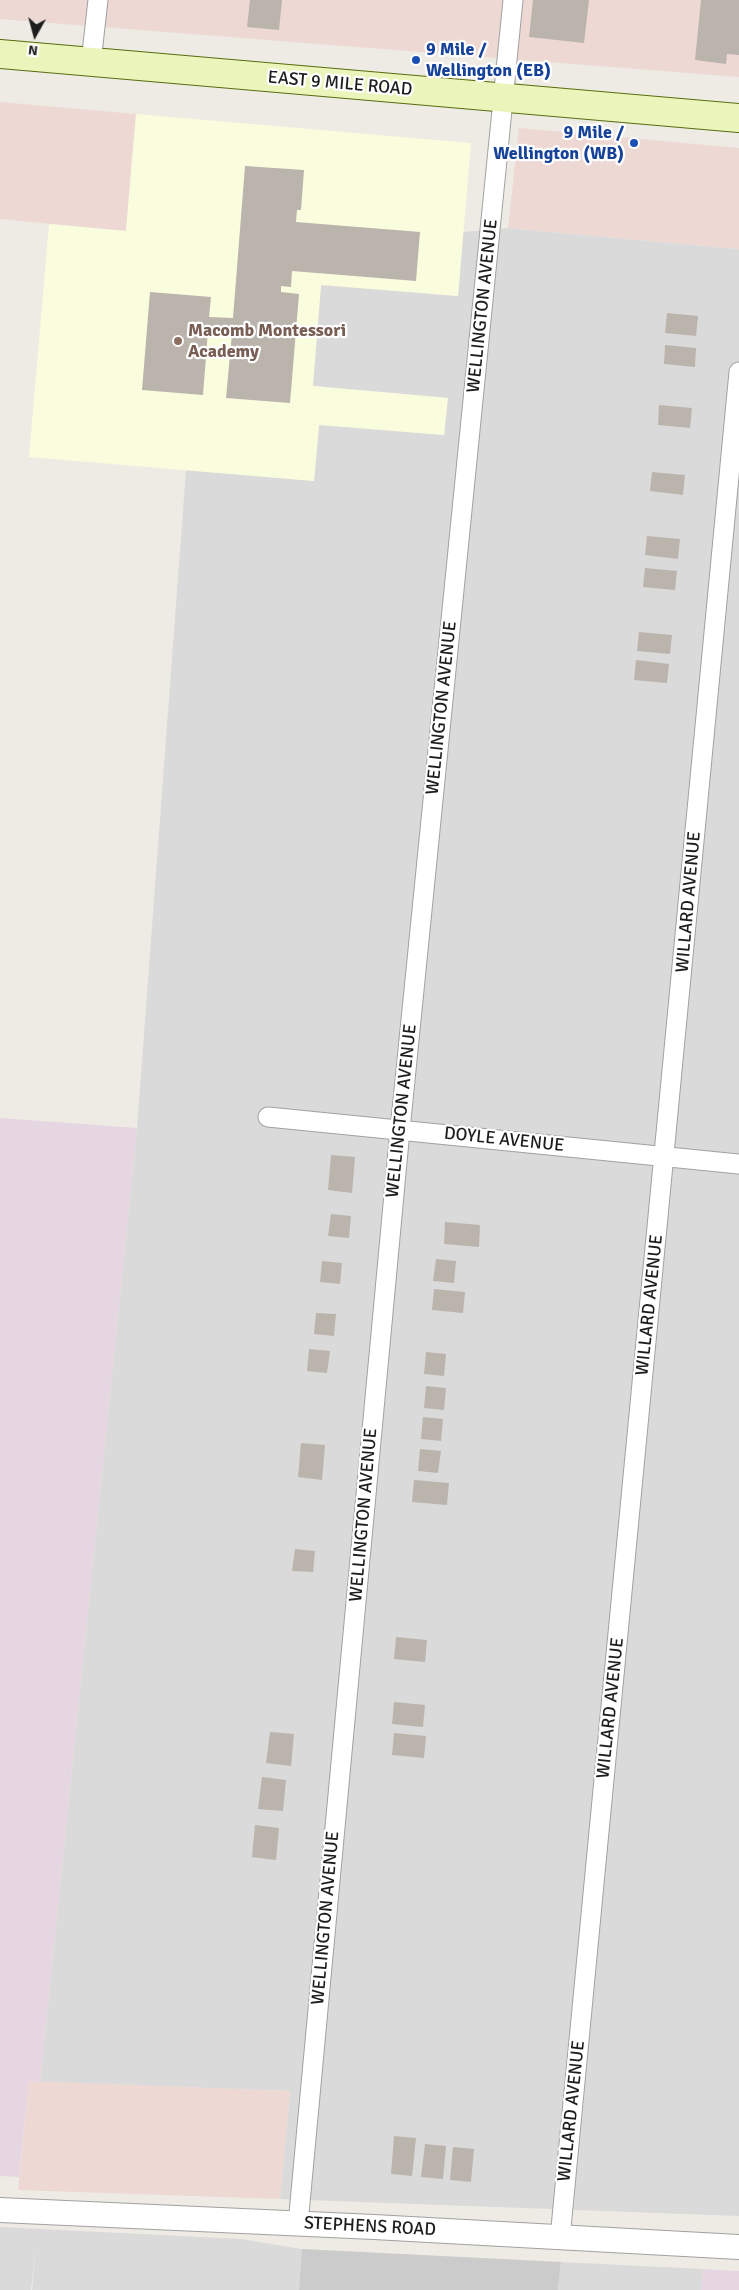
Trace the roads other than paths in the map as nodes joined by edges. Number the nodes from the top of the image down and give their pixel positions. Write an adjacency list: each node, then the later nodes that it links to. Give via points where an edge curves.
1 (98, 0): 4 (street)
2 (513, 0): 5 (street, WELLINGTON AVENUE)
3 (0, 54): 4 (main road, EAST 9 MILE ROAD)
4 (91, 62): 5 (main road, EAST 9 MILE ROAD)
5 (504, 98): 6 (main road, EAST 9 MILE ROAD); 9 (street, WELLINGTON AVENUE)
6 (739, 118)
7 (739, 372): 10 (street, WILLARD AVENUE)
8 (268, 1117): 9 (street, DOYLE AVENUE)
9 (400, 1130): 10 (street, DOYLE AVENUE); 13 (street, WELLINGTON AVENUE)
10 (665, 1157): 11 (street, DOYLE AVENUE); 14 (street, WILLARD AVENUE)
11 (739, 1164)
12 (0, 2210): 13 (street, STEPHENS ROAD)
13 (298, 2224): 14 (street, STEPHENS ROAD)
14 (560, 2238): 15 (street, STEPHENS ROAD)
15 (739, 2248)

